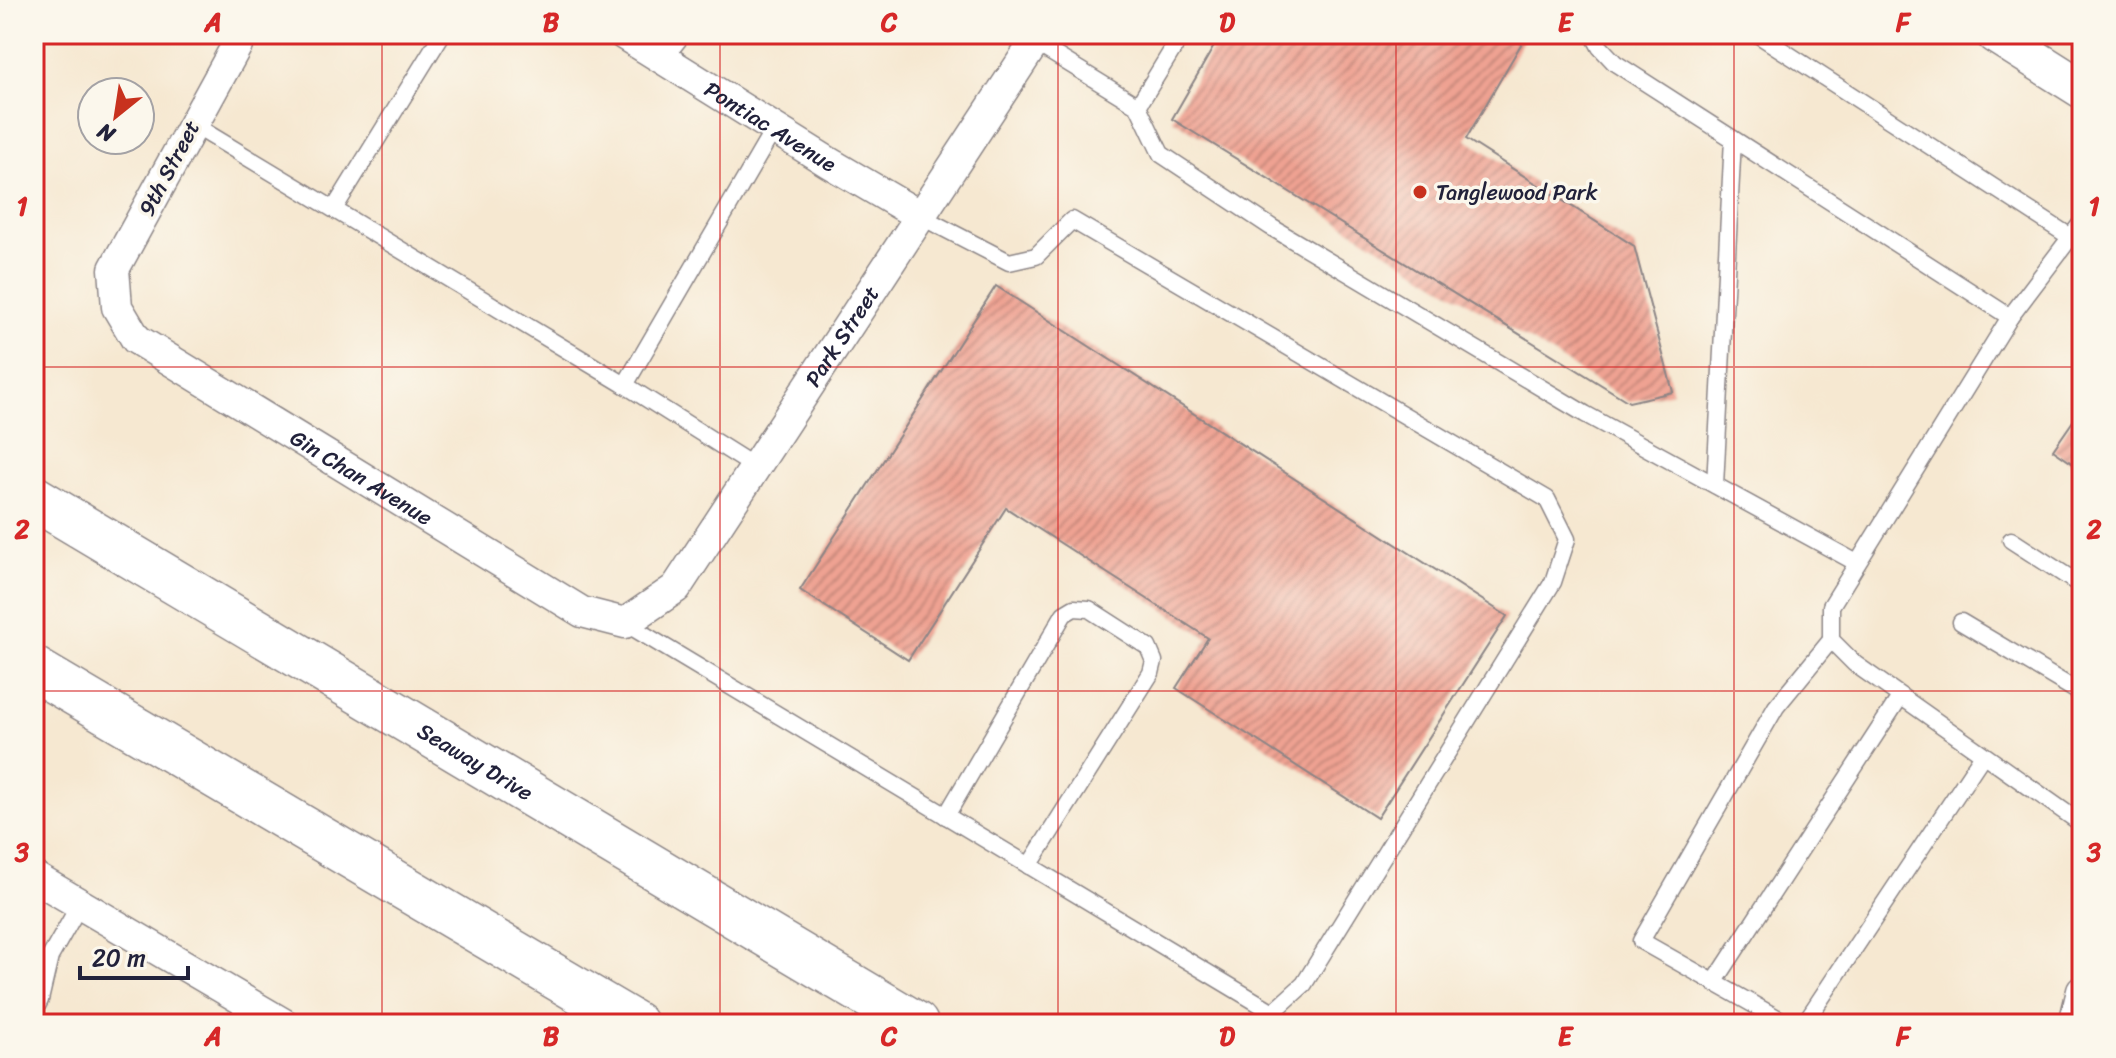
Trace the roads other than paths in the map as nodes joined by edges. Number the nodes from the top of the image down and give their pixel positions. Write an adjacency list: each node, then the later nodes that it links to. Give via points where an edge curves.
1 (243, 34): 14 (street, 9th Street)
2 (442, 34): 17 (lane)
3 (623, 34): 11 (street, Pontiac Avenue)
4 (683, 34): 11 (lane)
5 (1182, 34): 13 (lane)
6 (1593, 34): 16 (lane, via 1615,63)
7 (1757, 34): 20 (lane)
8 (1995, 34): 10 (street)
9 (1032, 37): 13 (lane); 18 (street, Park Street)
10 (2036, 45): 12 (street)
11 (663, 59): 15 (street, Pontiac Avenue)
12 (2082, 89)
13 (1138, 106): 25 (lane, via 1161,154 1259,219 1585,414)
14 (192, 124): 17 (lane); 21 (street, 9th Street, via 114,269)
15 (774, 129): 18 (street, Pontiac Avenue); 23 (lane)
16 (1733, 139): 22 (lane); 25 (lane)
17 (334, 209): 23 (lane)
18 (920, 216): 24 (street, Park Street); 39 (lane, via 1009,262 1036,256 1072,220 1547,499 1567,539 1553,582 1304,984 1273,1012)
19 (2082, 222): 20 (lane)
20 (2072, 238): 22 (lane)
21 (117, 307): 31 (street, Gin Chan Avenue, via 136,339 582,612)
22 (2010, 317): 28 (lane)
23 (625, 385): 24 (lane)
24 (755, 467): 31 (street, Park Street, via 676,588)
25 (1715, 485): 28 (lane)
26 (34, 498): 47 (highway, Seaway Drive)
27 (2011, 540): 29 (lane)
28 (1857, 563): 32 (lane, via 1831,606)
29 (2082, 586)
30 (1961, 622): 34 (lane)
31 (625, 623): 37 (lane)
32 (1831, 640): 35 (lane); 42 (lane, via 1776,707 1641,941)
33 (34, 669): 46 (highway)
34 (2082, 694)
35 (1900, 697): 36 (lane); 42 (lane)
36 (1983, 755): 38 (lane); 49 (lane)
37 (946, 816): 39 (lane); 39 (lane, via 1064,614 1089,609 1148,647 1154,661)
38 (2082, 824)
39 (1029, 866)
40 (34, 877): 41 (street)
41 (80, 904): 44 (lane, via 50,957); 45 (street)
42 (1714, 983): 48 (lane)
43 (2082, 991): 50 (street)
44 (34, 1012)
45 (284, 1024)
46 (635, 1024)
47 (916, 1024)
48 (1788, 1024)
49 (1804, 1024)
50 (2074, 1024)

